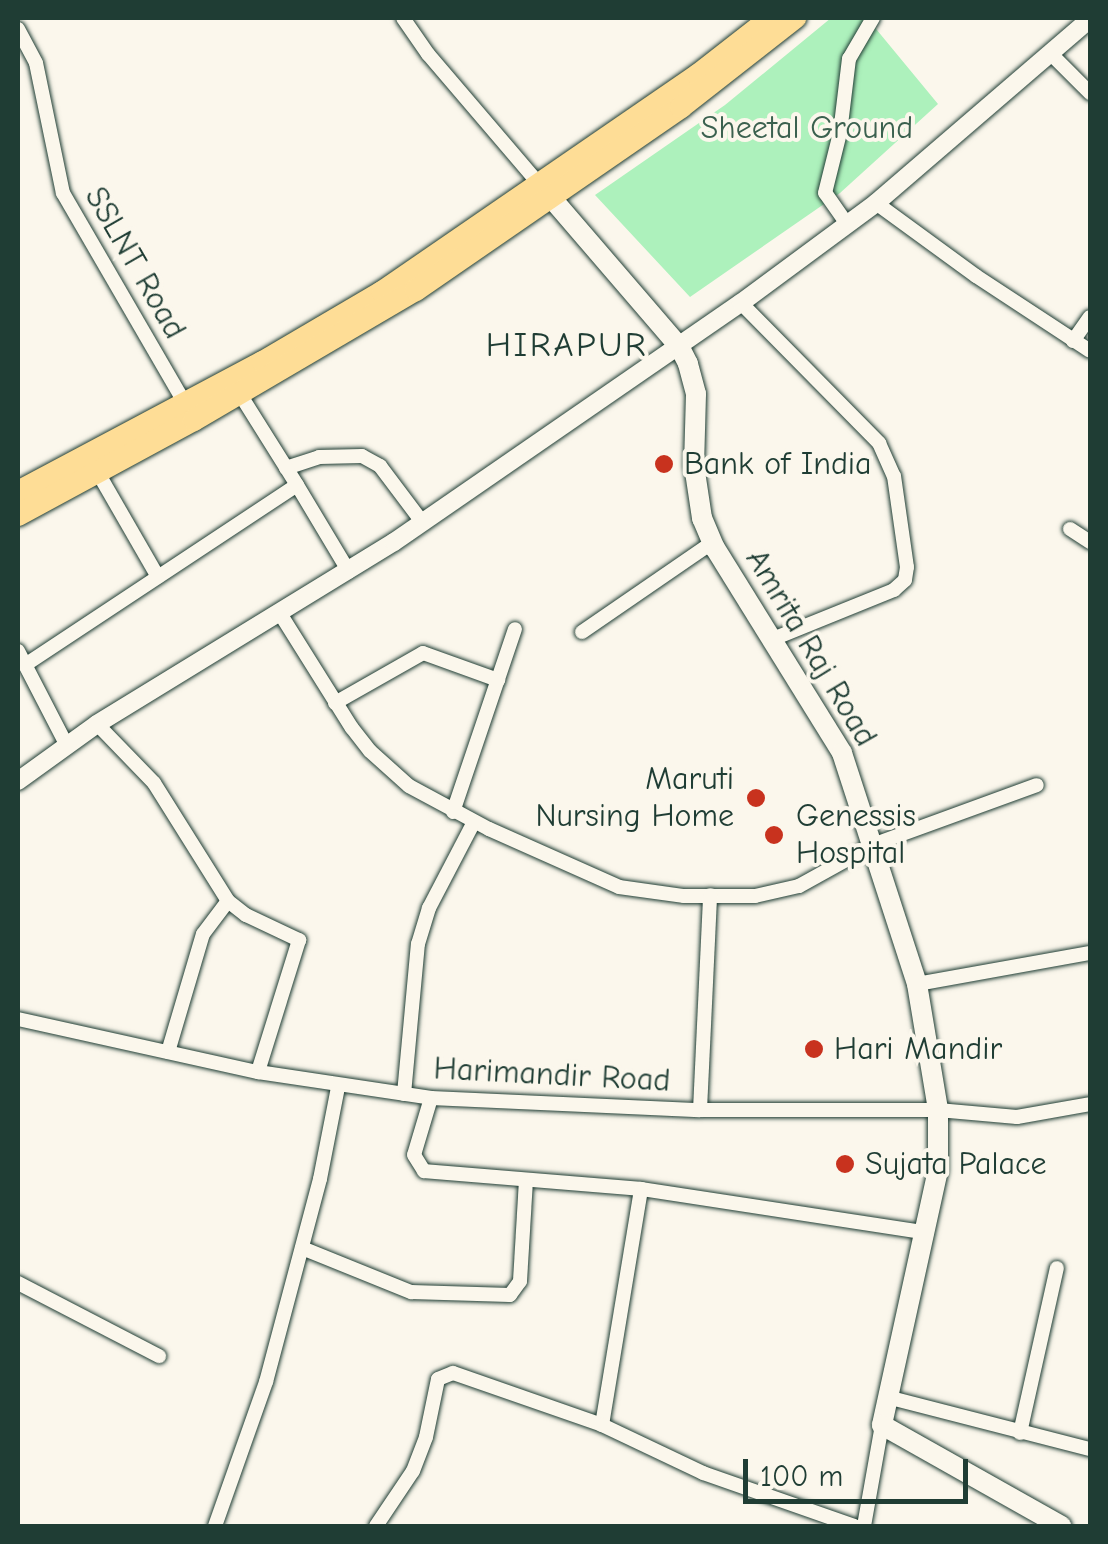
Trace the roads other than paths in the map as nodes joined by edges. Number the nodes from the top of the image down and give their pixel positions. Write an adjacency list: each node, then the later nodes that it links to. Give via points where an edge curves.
1 (403, 18): 9 (street)
2 (771, 18): 9 (highway)
3 (796, 18): 9 (highway, via 681,107)
4 (872, 18): 11 (street, via 849,58 825,193)
5 (1090, 20): 7 (street)
6 (18, 29): 18 (street, SSLNT Road, via 36,63 63,193)
7 (1052, 55): 8 (street); 10 (street)
8 (1090, 92)
9 (545, 190): 15 (main road, Amrita Raj Road); 17 (highway, via 416,290); 18 (highway)
10 (876, 203): 11 (street); 14 (street)
11 (847, 224): 12 (street)
12 (741, 302): 15 (street); 33 (street, via 879,443 894,476 907,566 906,580 894,590)
13 (1090, 317): 14 (street)
14 (1073, 341): 16 (street)
15 (679, 346): 24 (street); 26 (main road, Amrita Raj Road, via 694,380 695,483)
16 (1090, 351)
17 (240, 394): 18 (highway); 19 (street)
18 (191, 411): 20 (highway); 22 (highway)
19 (286, 468): 21 (street); 24 (street, via 319,457 362,456 380,466)
20 (98, 471): 23 (highway); 29 (street)
21 (297, 485): 28 (street); 29 (street)
22 (18, 492)
23 (18, 515)
24 (423, 523): 28 (street)
25 (1070, 529): 27 (street)
26 (713, 542): 32 (street); 33 (main road, Amrita Raj Road)
27 (1090, 542)
28 (349, 572): 30 (street)
29 (158, 578): 34 (street)
30 (281, 615): 36 (street); 37 (street)
31 (515, 630): 35 (street)
32 (582, 632)
33 (773, 640): 43 (main road, Amrita Raj Road, via 842,752)
34 (21, 658): 38 (street)
35 (498, 680): 36 (street, via 423,653); 41 (street)
36 (335, 703): 41 (street, via 380,760)
37 (98, 724): 38 (street); 45 (street, via 154,783)
38 (66, 744): 39 (street)
39 (18, 781)
40 (1037, 785): 43 (street)
41 (453, 812): 42 (street)
42 (474, 822): 44 (street, via 619,888); 52 (street, via 429,908 418,944)
43 (875, 844): 44 (street, via 800,886 755,896); 47 (main road, Amrita Raj Road)
44 (710, 895): 55 (street)
45 (228, 900): 49 (street, via 203,934); 50 (street, via 299,940)
46 (1090, 954): 47 (street)
47 (917, 984): 56 (main road, Amrita Raj Road)
48 (18, 1020): 49 (street, Harimandir Road)
49 (168, 1052): 50 (street, Harimandir Road)
50 (258, 1072): 51 (street, Harimandir Road)
51 (338, 1087): 52 (street, Harimandir Road); 60 (street)
52 (404, 1094): 53 (street, Harimandir Road)
53 (431, 1098): 55 (street, Harimandir Road); 57 (street, via 416,1164)
54 (1090, 1104): 56 (street, Harimandir Road, via 1017,1116)
55 (700, 1110): 56 (street, Harimandir Road)
56 (938, 1110): 59 (main road, Amrita Raj Road, via 938,1170)
57 (526, 1181): 58 (street); 60 (street, via 520,1282 510,1295 411,1292)
58 (640, 1189): 59 (street); 65 (street)
59 (927, 1233): 64 (main road, Amrita Raj Road)
60 (302, 1248): 69 (street, via 266,1382)
61 (1058, 1268): 67 (street)
62 (18, 1283): 63 (street)
63 (159, 1356)
64 (887, 1398): 66 (main road, Amrita Raj Road); 67 (street)
65 (602, 1425): 70 (street, via 443,1374 413,1471); 71 (street, via 703,1473)
66 (882, 1425): 72 (street); 73 (main road)
67 (1020, 1433): 68 (street)
68 (1090, 1450)
69 (215, 1526)
70 (376, 1526)
71 (854, 1526)
72 (864, 1526)
73 (1061, 1526)

